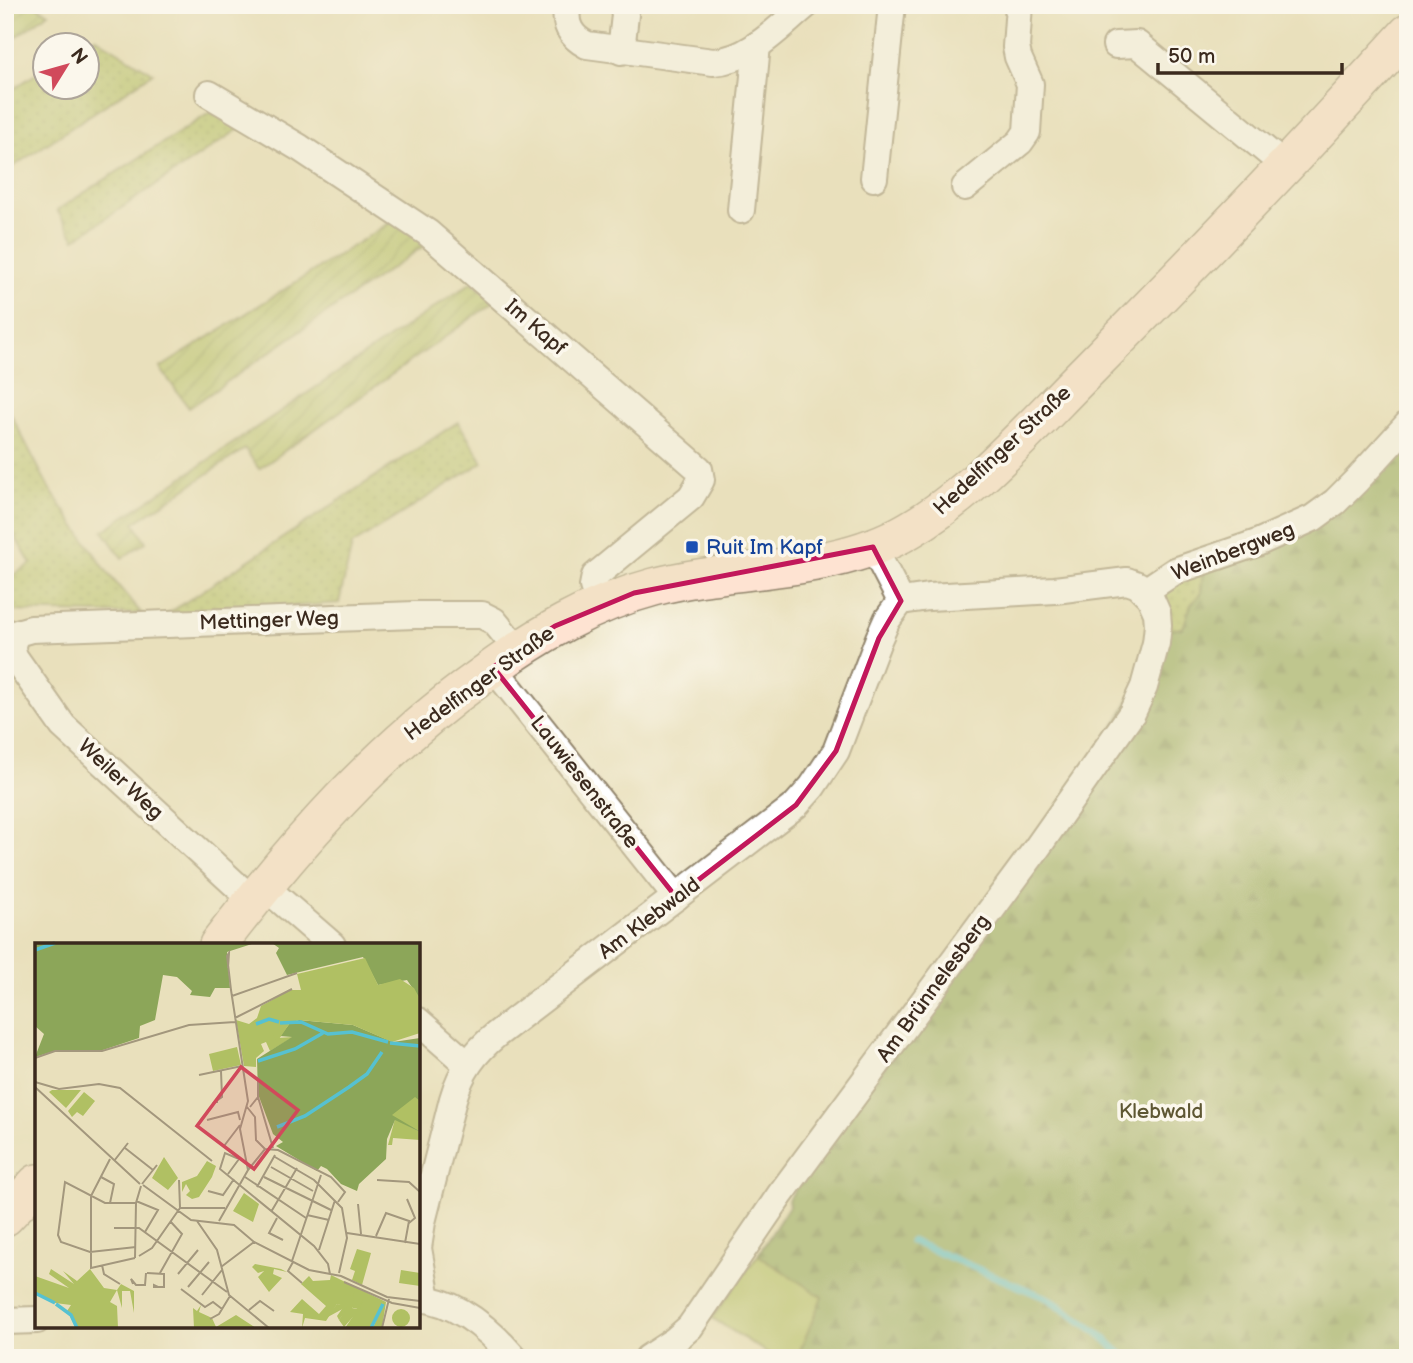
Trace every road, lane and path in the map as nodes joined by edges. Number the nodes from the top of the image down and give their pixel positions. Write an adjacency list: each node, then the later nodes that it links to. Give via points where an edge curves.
1 (568, 5): 9 (street, via 567,24 577,39)
2 (623, 5): 9 (street)
3 (806, 5): 7 (street)
4 (892, 5): 12 (street)
5 (1019, 5): 13 (street, via 1016,47 1030,85 1027,132)
6 (1408, 33): 11 (street, Hedelfinger Straße)
7 (757, 45): 9 (street, via 743,56 722,61); 14 (street)
8 (1116, 45): 11 (street, via 1139,46)
9 (621, 51)
10 (209, 94): 19 (street, Im Kapf, via 436,239 699,470 700,485 691,498 595,576 593,586)
11 (1285, 166): 16 (street, Hedelfinger Straße, via 1172,286 966,489 918,525)
12 (874, 178)
13 (965, 187)
14 (741, 210)
15 (1408, 425): 17 (street, Weinbergweg, via 1320,514 1257,543 1175,571)
16 (873, 547): 18 (street); 19 (street, Hedelfinger Straße, via 817,561 670,583)
17 (1146, 591): 18 (street, Weinbergweg, via 1122,581); 36 (street, Am Brünnelesberg, via 1157,613 1158,631 1144,687 1128,719 780,1195 690,1327)
18 (901, 601): 23 (street, Am Klebwald, via 879,638 836,751 812,788)
19 (600, 605): 21 (street, Hedelfinger Straße, via 555,626)
20 (12, 642): 21 (street, Mettinger Weg, via 17,633 31,629 482,615 494,621); 22 (street, Weiler Weg, via 15,658 64,726 237,886)
21 (505, 658): 22 (street, Hedelfinger Straße, via 396,743 303,838); 23 (street, Lauwiesenstraße)
22 (259, 892): 24 (street, Hedelfinger Straße); 25 (street, Weiler Weg)
23 (676, 897): 27 (street, Am Klebwald, via 497,1034)
24 (220, 943)
25 (329, 943)
26 (420, 1023): 27 (street)
27 (467, 1064): 30 (street, Am Klebwald)
28 (35, 1185): 29 (street)
29 (5, 1217)
30 (420, 1235)
31 (420, 1274): 32 (street, Am Klebwald)
32 (422, 1299): 35 (street, via 457,1310)
33 (35, 1320): 34 (street)
34 (5, 1321)
35 (513, 1358)
36 (648, 1358)

